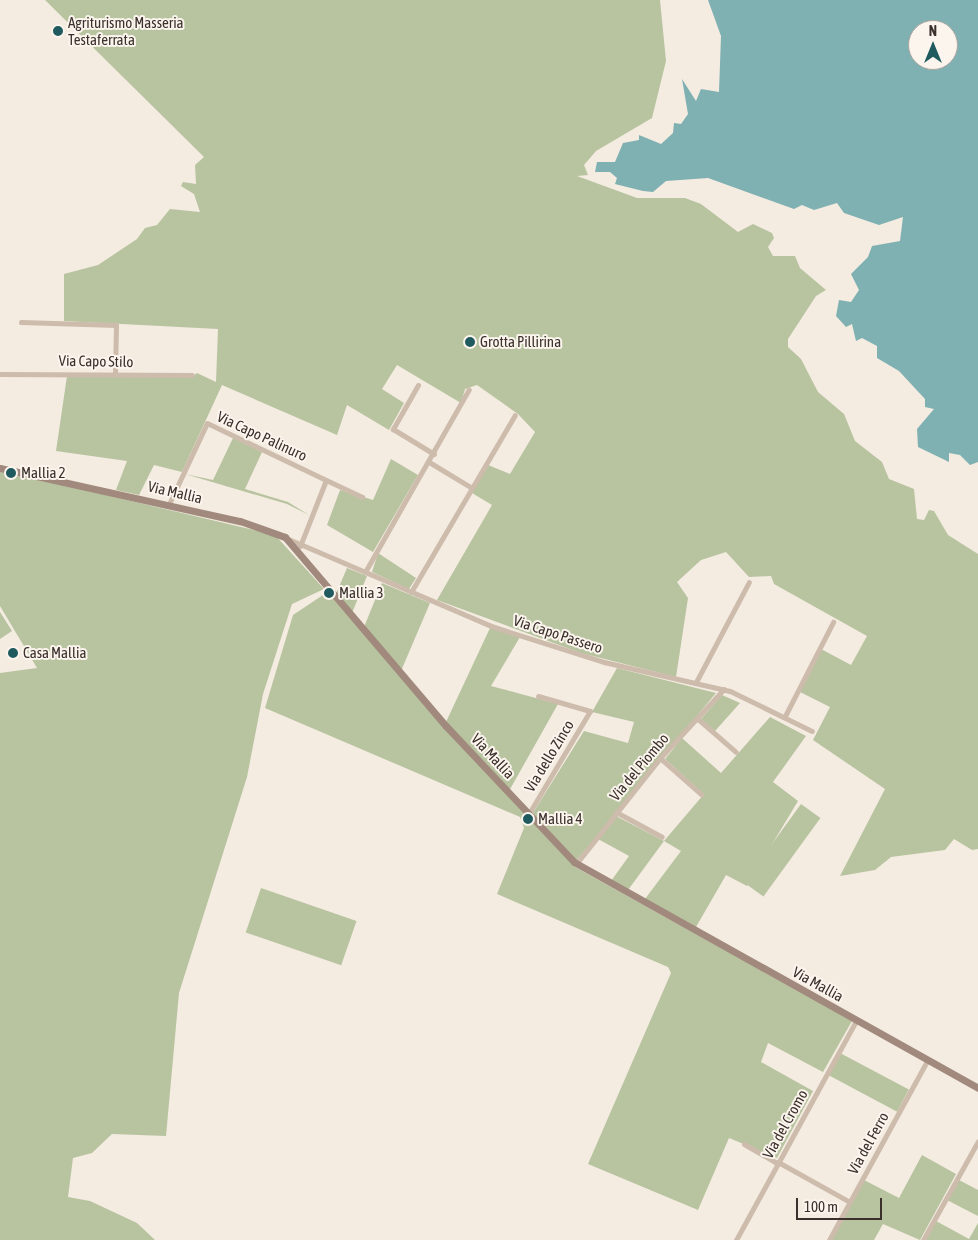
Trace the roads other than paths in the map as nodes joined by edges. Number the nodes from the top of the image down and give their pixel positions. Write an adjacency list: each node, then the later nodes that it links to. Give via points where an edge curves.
1 (21, 322): 3 (street, via 116,324)
2 (0, 374): 3 (street, Via Capo Stilo)
3 (114, 374): 4 (street, Via Capo Stilo)
4 (192, 375)
5 (418, 385): 8 (street, via 393,429)
6 (469, 389): 8 (street)
7 (515, 416): 12 (street)
8 (434, 454): 9 (street)
9 (429, 462): 12 (street); 18 (street)
10 (0, 468): 14 (street, Via Mallia)
11 (326, 480): 13 (street); 14 (street, Via Capo Palinuro, via 207,423); 16 (street)
12 (472, 488): 20 (street)
13 (362, 497)
14 (169, 504): 15 (street, Via Mallia, via 240,520)
15 (285, 537): 16 (street, Via Capo Passero); 17 (street, Via Mallia)
16 (301, 543): 17 (street); 18 (street, Via Capo Passero)
17 (298, 552): 32 (street, Via Mallia)
18 (365, 572): 20 (street, Via Capo Passero)
19 (749, 582): 22 (street)
20 (411, 592): 22 (street, Via Capo Passero, via 491,626 604,662)
21 (833, 622): 25 (street)
22 (696, 682): 23 (street, Via Capo Passero)
23 (724, 690): 25 (street, Via Capo Passero); 26 (street, Via del Piombo)
24 (538, 696): 32 (street, Via dello Zinco, via 589,709)
25 (785, 716): 27 (street, Via Capo Passero)
26 (698, 719): 28 (street); 29 (street, Via del Piombo)
27 (812, 731)
28 (736, 752)
29 (660, 758): 30 (street); 31 (street, Via del Piombo)
30 (701, 794)
31 (616, 812): 33 (street); 34 (street, Via del Piombo)
32 (527, 816): 34 (street, Via Mallia)
33 (662, 837)
34 (576, 864): 35 (street, Via Mallia)
35 (856, 1020): 36 (street, Via Mallia); 40 (street, Via del Cromo)
36 (928, 1059): 37 (street, Via Mallia); 41 (street, Via del Ferro)
37 (978, 1088)
38 (978, 1141): 44 (street)
39 (744, 1144): 40 (street)
40 (778, 1163): 41 (street); 42 (street, Via del Cromo)
41 (850, 1202): 43 (street, Via del Ferro)
42 (736, 1240)
43 (830, 1240)
44 (922, 1240)

